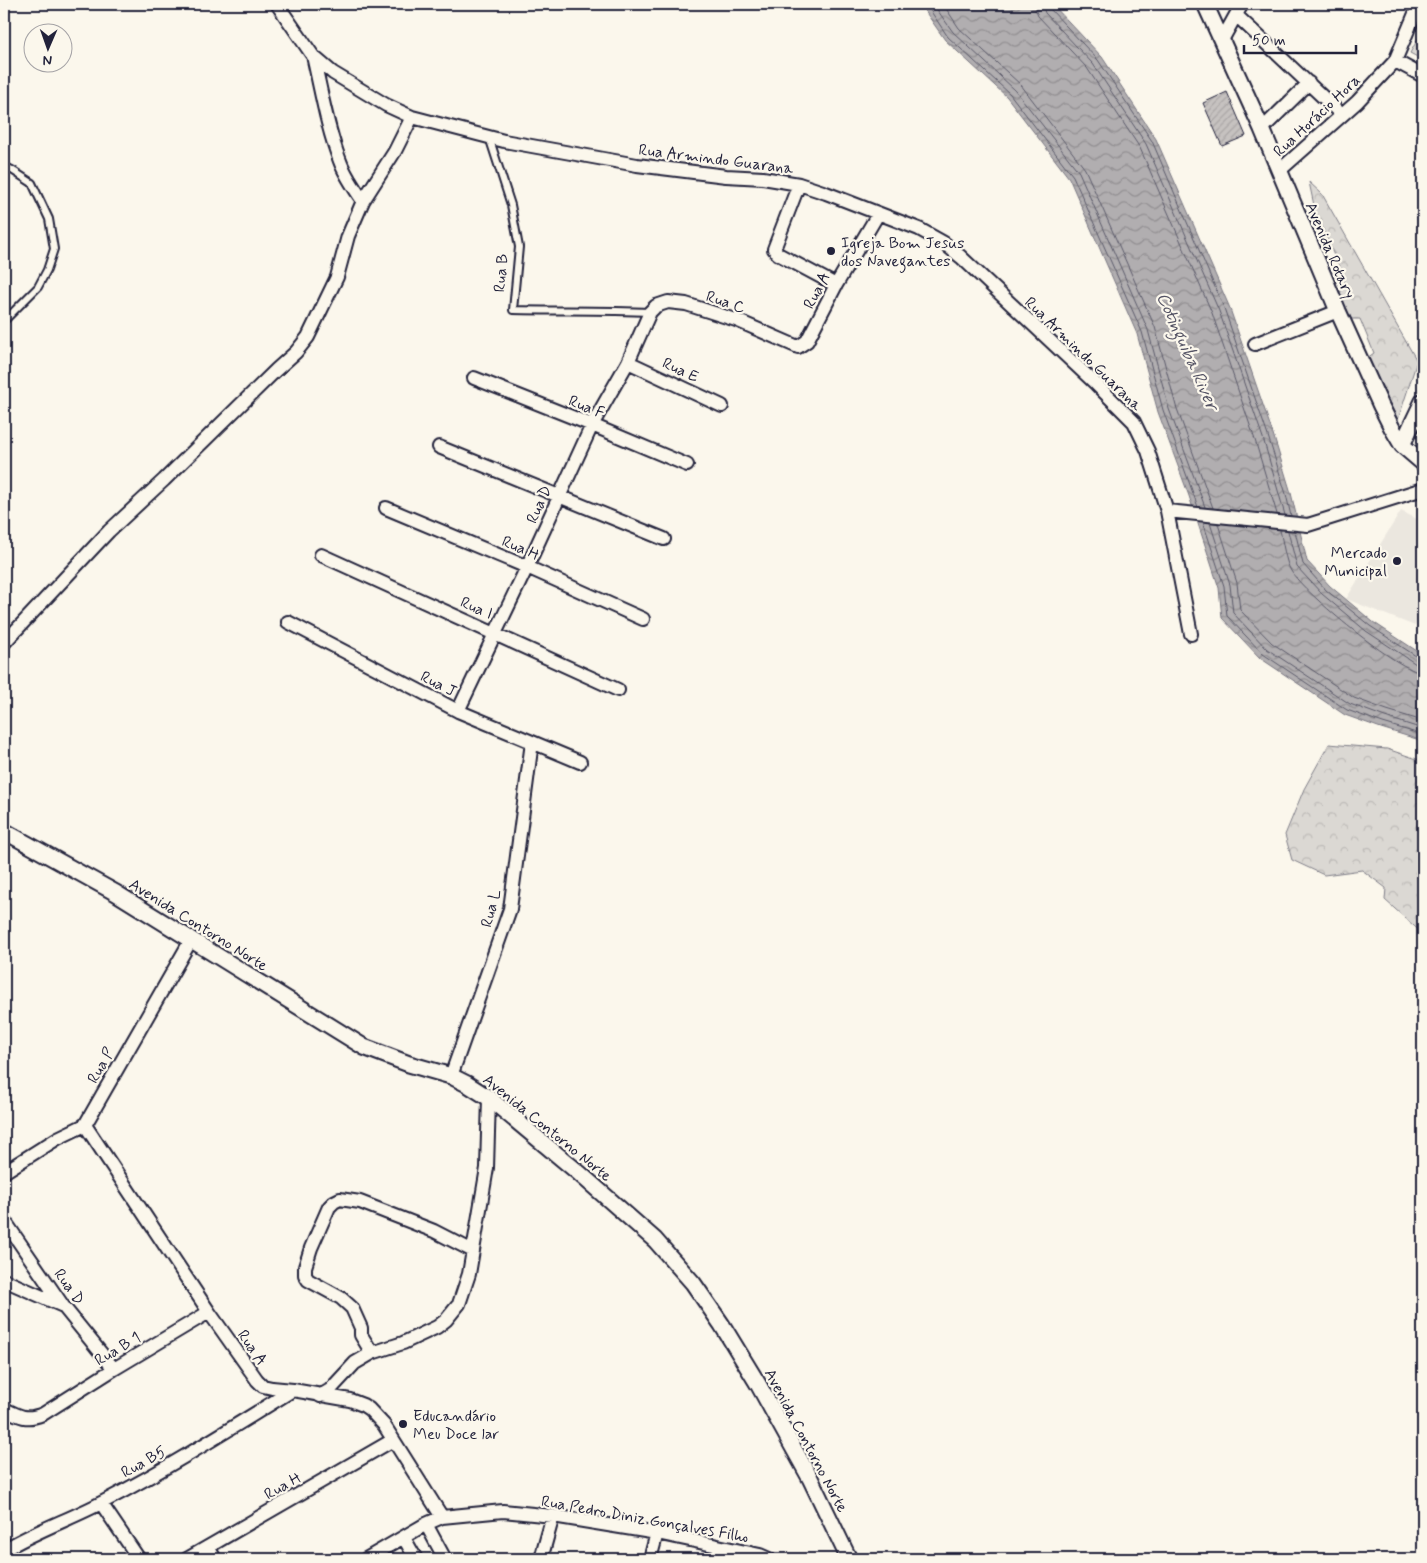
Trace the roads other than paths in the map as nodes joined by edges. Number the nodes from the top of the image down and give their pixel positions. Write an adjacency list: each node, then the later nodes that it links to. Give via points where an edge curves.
1 (277, 4): 6 (street)
2 (1205, 4): 5 (street, Avenida Rotary)
3 (1419, 4): 7 (street, Rua Horácio Hora)
4 (1239, 9): 5 (street); 9 (street)
5 (1222, 40): 12 (street, Avenida Rotary)
6 (313, 56): 11 (street, Rua Armindo Guarana, via 333,73); 17 (street, via 340,161)
7 (1395, 61): 8 (street); 10 (street, Rua Horácio Hora)
8 (1423, 76)
9 (1309, 83): 10 (street); 12 (street)
10 (1342, 115): 15 (street, Rua Horácio Hora)
11 (412, 117): 13 (street, Rua Armindo Guarana); 17 (street)
12 (1262, 129): 15 (street, Avenida Rotary)
13 (489, 137): 16 (street, Rua Armindo Guarana, via 637,165); 21 (lane, Rua B, via 511,204 519,247 513,310)
14 (4, 166): 22 (lane, via 32,183 49,219 54,249 38,287)
15 (1280, 171): 20 (street, Avenida Rotary)
16 (799, 184): 18 (street, Rua Armindo Guarana); 19 (street, via 774,249)
17 (363, 201): 45 (street, via 336,277 308,337 296,352 109,531)
18 (878, 214): 19 (street, Rua A); 37 (street, Rua Armindo Guarana, via 944,243 1117,404 1134,422 1142,438)
19 (836, 284): 24 (street, Rua A, via 807,341 798,347)
20 (1338, 311): 23 (street); 30 (street, Avenida Rotary)
21 (650, 312): 24 (street, Rua C, via 668,302 686,304 736,320); 25 (street, Rua D)
22 (4, 321)
23 (1255, 344)
24 (792, 345)
25 (628, 362): 28 (street, Rua E); 29 (street, Rua D)
26 (474, 378): 29 (street, Rua F)
27 (1423, 401): 30 (street)
28 (722, 406)
29 (592, 425): 33 (street, Rua F); 35 (street, Rua D)
30 (1402, 445): 32 (street, Avenida Rotary)
31 (439, 447): 35 (street)
32 (1423, 463)
33 (687, 465)
34 (1423, 489): 37 (street, via 1301,526)
35 (560, 495): 38 (street); 40 (street, Rua D)
36 (386, 508): 40 (street, Rua H)
37 (1167, 511): 44 (street, Rua Armindo Guarana)
38 (664, 539)
39 (321, 555): 43 (street, Rua I)
40 (527, 567): 41 (street, Rua H); 43 (street, Rua D)
41 (642, 619)
42 (288, 622): 47 (street, Rua J)
43 (496, 633): 46 (street, Rua I); 47 (street, Rua D)
44 (1191, 634)
45 (4, 643)
46 (618, 690)
47 (458, 711): 48 (street, Rua J)
48 (532, 742): 49 (street, Rua J); 52 (street, Rua L, via 510,909)
49 (580, 762)
50 (4, 831): 51 (street, Avenida Contorno Norte, via 116,893)
51 (191, 940): 52 (street, Avenida Contorno Norte, via 364,1047); 54 (street, Rua P)
52 (450, 1076): 53 (street, Avenida Contorno Norte)
53 (489, 1098): 57 (street, via 487,1168); 84 (street, Avenida Contorno Norte, via 655,1240 693,1283 758,1384 810,1478)
54 (84, 1125): 55 (street); 60 (street, Rua A)
55 (4, 1172)
56 (4, 1220): 59 (street, Rua D)
57 (473, 1251): 61 (street, via 459,1304 446,1320 424,1335); 61 (street, via 434,1231 360,1202 340,1199 329,1207 311,1248 305,1275 352,1308 361,1335)
58 (4, 1280): 59 (street)
59 (63, 1306): 62 (street, Rua D)
60 (209, 1312): 62 (street, Rua B 1); 63 (street, Rua A, via 256,1380 264,1386)
61 (372, 1353): 64 (street, via 355,1363)
62 (114, 1369): 65 (street, Rua B 1, via 34,1418)
63 (293, 1390): 64 (street, Rua A); 67 (street, Rua B5)
64 (320, 1396): 66 (street, Rua A, via 363,1405 384,1425)
65 (4, 1408)
66 (393, 1440): 69 (street, Rua A); 73 (street, Rua H)
67 (101, 1503): 74 (street, Rua B5); 76 (street)
68 (553, 1516): 69 (street, Rua Pedro Diniz Gonçalves Filho, via 503,1511); 71 (street, Rua Pedro Diniz Gonçalves Filho); 82 (street)
69 (442, 1517): 70 (street, Rua Pedro Diniz Gonçalves Filho)
70 (426, 1524): 72 (street, Rua Pedro Diniz Gonçalves Filho); 81 (street)
71 (658, 1533): 75 (street, Rua Pedro Diniz Gonçalves Filho); 83 (street)
72 (404, 1538): 79 (street, Rua Pedro Diniz Gonçalves Filho); 80 (street)
73 (208, 1547): 77 (street, Rua H); 78 (street)
74 (4, 1550)
75 (763, 1558)
76 (139, 1559)
77 (187, 1559)
78 (215, 1559)
79 (366, 1559)
80 (416, 1559)
81 (446, 1559)
82 (541, 1559)
83 (650, 1559)
84 (849, 1559)

